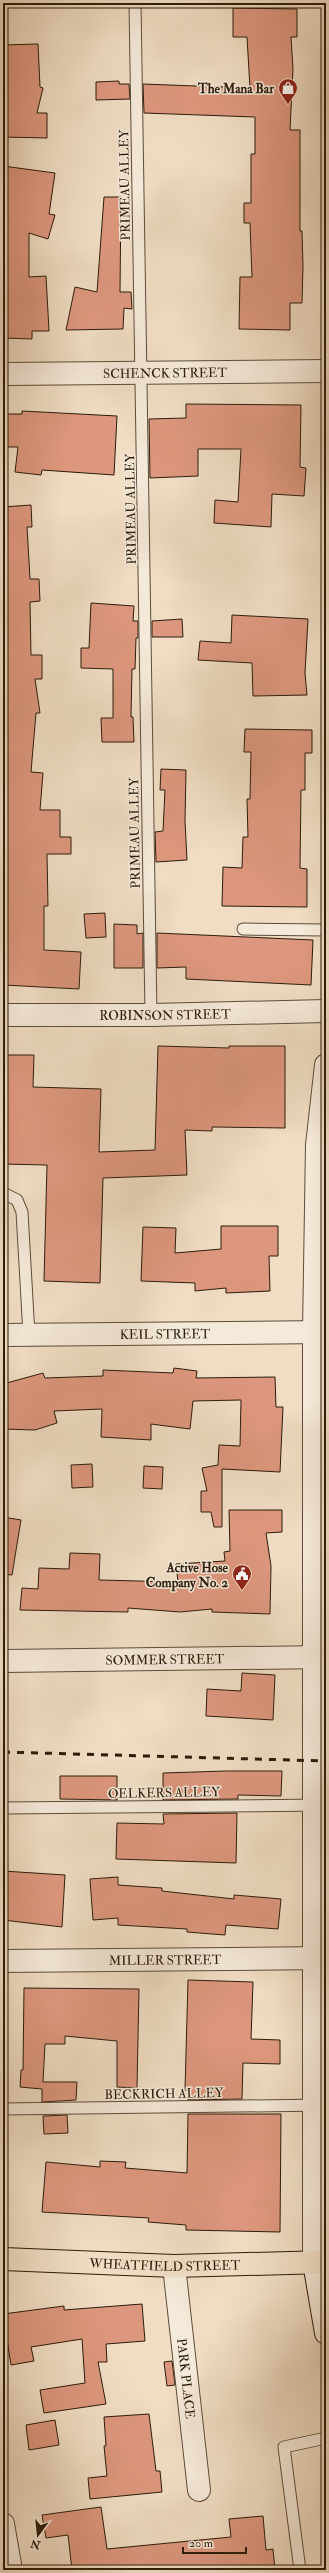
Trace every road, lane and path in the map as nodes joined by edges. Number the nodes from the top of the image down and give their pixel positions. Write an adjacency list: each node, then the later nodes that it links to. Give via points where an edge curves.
1 (135, 3): 3 (lane, PRIMEAU ALLEY)
2 (326, 371): 3 (street, SCHENCK STREET)
3 (142, 372): 4 (street, SCHENCK STREET); 9 (lane, PRIMEAU ALLEY)
4 (3, 374)
5 (243, 929): 6 (lane)
6 (326, 930)
7 (326, 1011): 9 (street, ROBINSON STREET)
8 (3, 1015): 9 (street, ROBINSON STREET)
9 (151, 1015)
10 (326, 1065): 12 (street, via 317,1145)
11 (3, 1193): 14 (lane, via 17,1200 22,1212)
12 (320, 1332): 14 (street, KEIL STREET); 15 (street)
13 (3, 1335): 14 (street, KEIL STREET)
14 (29, 1335)
15 (320, 1657): 16 (street, SOMMER STREET); 17 (street)
16 (3, 1661)
17 (320, 1804): 18 (lane, OELKERS ALLEY); 19 (street)
18 (3, 1808)
19 (320, 1958): 20 (street, MILLER STREET); 21 (street)
20 (3, 1961)
21 (320, 2105): 22 (lane, BECKRICH ALLEY); 24 (street)
22 (3, 2109)
23 (3, 2259): 25 (main road, WHEATFIELD STREET)
24 (320, 2262): 25 (main road, WHEATFIELD STREET); 26 (street)
25 (174, 2266): 28 (street, PARK PLACE)
26 (326, 2333)
27 (326, 2438): 31 (lane, via 284,2447)
28 (199, 2490)
29 (4, 2531): 30 (street)
30 (11, 2570)
31 (300, 2570)

